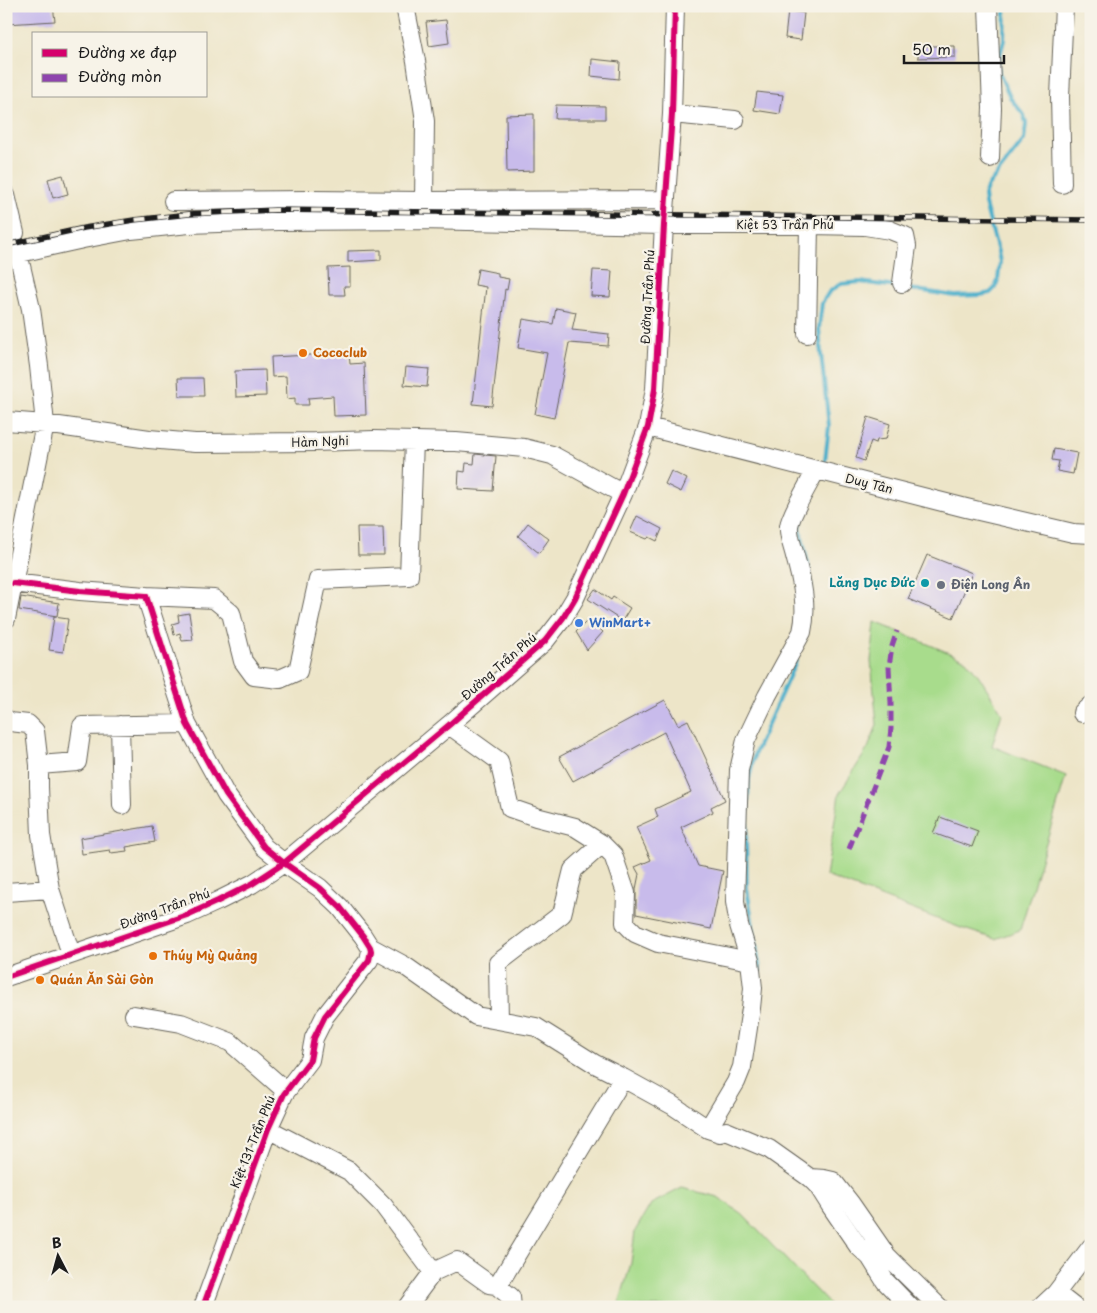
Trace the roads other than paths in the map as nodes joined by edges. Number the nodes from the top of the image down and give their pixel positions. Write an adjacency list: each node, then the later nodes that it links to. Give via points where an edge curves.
1 (405, 6): 12 (street, via 425,121)
2 (675, 6): 5 (street, Đường Trần Phú)
3 (988, 6): 7 (street, via 992,108)
4 (1064, 6): 8 (street, via 1060,97)
5 (672, 114): 6 (street); 10 (street, Đường Trần Phú)
6 (735, 120)
7 (990, 158)
8 (1062, 184)
9 (6, 196): 15 (street)
10 (666, 200): 12 (street); 13 (street, Đường Trần Phú)
11 (172, 201): 12 (street)
12 (424, 201)
13 (664, 225): 14 (street, Kiệt 53 Trần Phú); 16 (street, Kiệt 53 Trần Phú, via 420,220 189,224 131,230); 21 (street, Đường Trần Phú, via 655,389)
14 (809, 225): 17 (street, Kiệt 53 Trần Phú, via 865,226 905,236 907,246); 18 (street)
15 (15, 233)
16 (12, 255): 20 (street, via 31,309)
17 (902, 283)
18 (807, 334)
19 (6, 421): 20 (street, Hàm Nghi)
20 (45, 424): 22 (street, Hàm Nghi, via 195,443); 26 (street)
21 (648, 427): 23 (street, Duy Tân); 24 (street, Đường Trần Phú)
22 (414, 441): 24 (street, Hàm Nghi, via 524,448 552,455); 27 (street, via 410,576 318,580 298,671 280,679 254,676 243,662 231,613 214,599)
23 (820, 471): 25 (street, Duy Tân, via 966,508); 41 (street, via 790,524 801,579 804,625 746,740 739,770 735,902)
24 (623, 494): 32 (street, Đường Trần Phú, via 563,618 545,641)
25 (1091, 534)
26 (13, 582): 27 (street); 28 (street)
27 (146, 596): 30 (street)
28 (6, 619)
29 (6, 720): 33 (street, via 28,724 35,731)
30 (186, 724): 31 (street); 36 (street, via 226,795 264,847)
31 (120, 725): 33 (street, via 82,726 77,762); 34 (street)
32 (449, 725): 35 (street, via 499,761 510,808 576,827); 36 (street, Đường Trần Phú)
33 (39, 765): 37 (street, via 41,835)
34 (122, 806)
35 (602, 844): 41 (street, via 613,855 626,893 625,922 635,933 658,943); 44 (street, via 573,870 562,914 498,963)
36 (284, 863): 39 (street, via 320,888 340,907); 40 (street, Đường Trần Phú, via 252,884 187,915)
37 (50, 889): 38 (street); 40 (street)
38 (6, 892)
39 (370, 947): 44 (street, via 405,966 476,1016); 46 (street, Kiệt 131 Trần Phú, via 369,960 325,1016 314,1038 310,1060)
40 (71, 954): 42 (street, Đường Trần Phú)
41 (750, 961): 47 (street, via 753,988 742,1067)
42 (6, 976)
43 (134, 1014): 46 (street, via 181,1023 230,1042)
44 (498, 1020): 45 (street, via 536,1027)
45 (623, 1078): 47 (street); 52 (street)
46 (286, 1090): 48 (street, Kiệt 131 Trần Phú)
47 (712, 1128): 49 (street, via 769,1149)
48 (268, 1129): 51 (street, via 348,1171 383,1206); 54 (street, Kiệt 131 Trần Phú)
49 (810, 1178): 57 (street, via 885,1281); 58 (street, via 833,1181 886,1256)
50 (1091, 1247): 53 (street)
51 (433, 1272): 52 (street, via 457,1261 489,1284); 55 (street)
52 (496, 1285): 56 (street, via 512,1297)
53 (1056, 1293): 59 (street); 60 (street)
54 (203, 1307)
55 (407, 1307)
56 (512, 1307)
57 (910, 1307)
58 (939, 1307)
59 (1041, 1307)
60 (1074, 1307)

